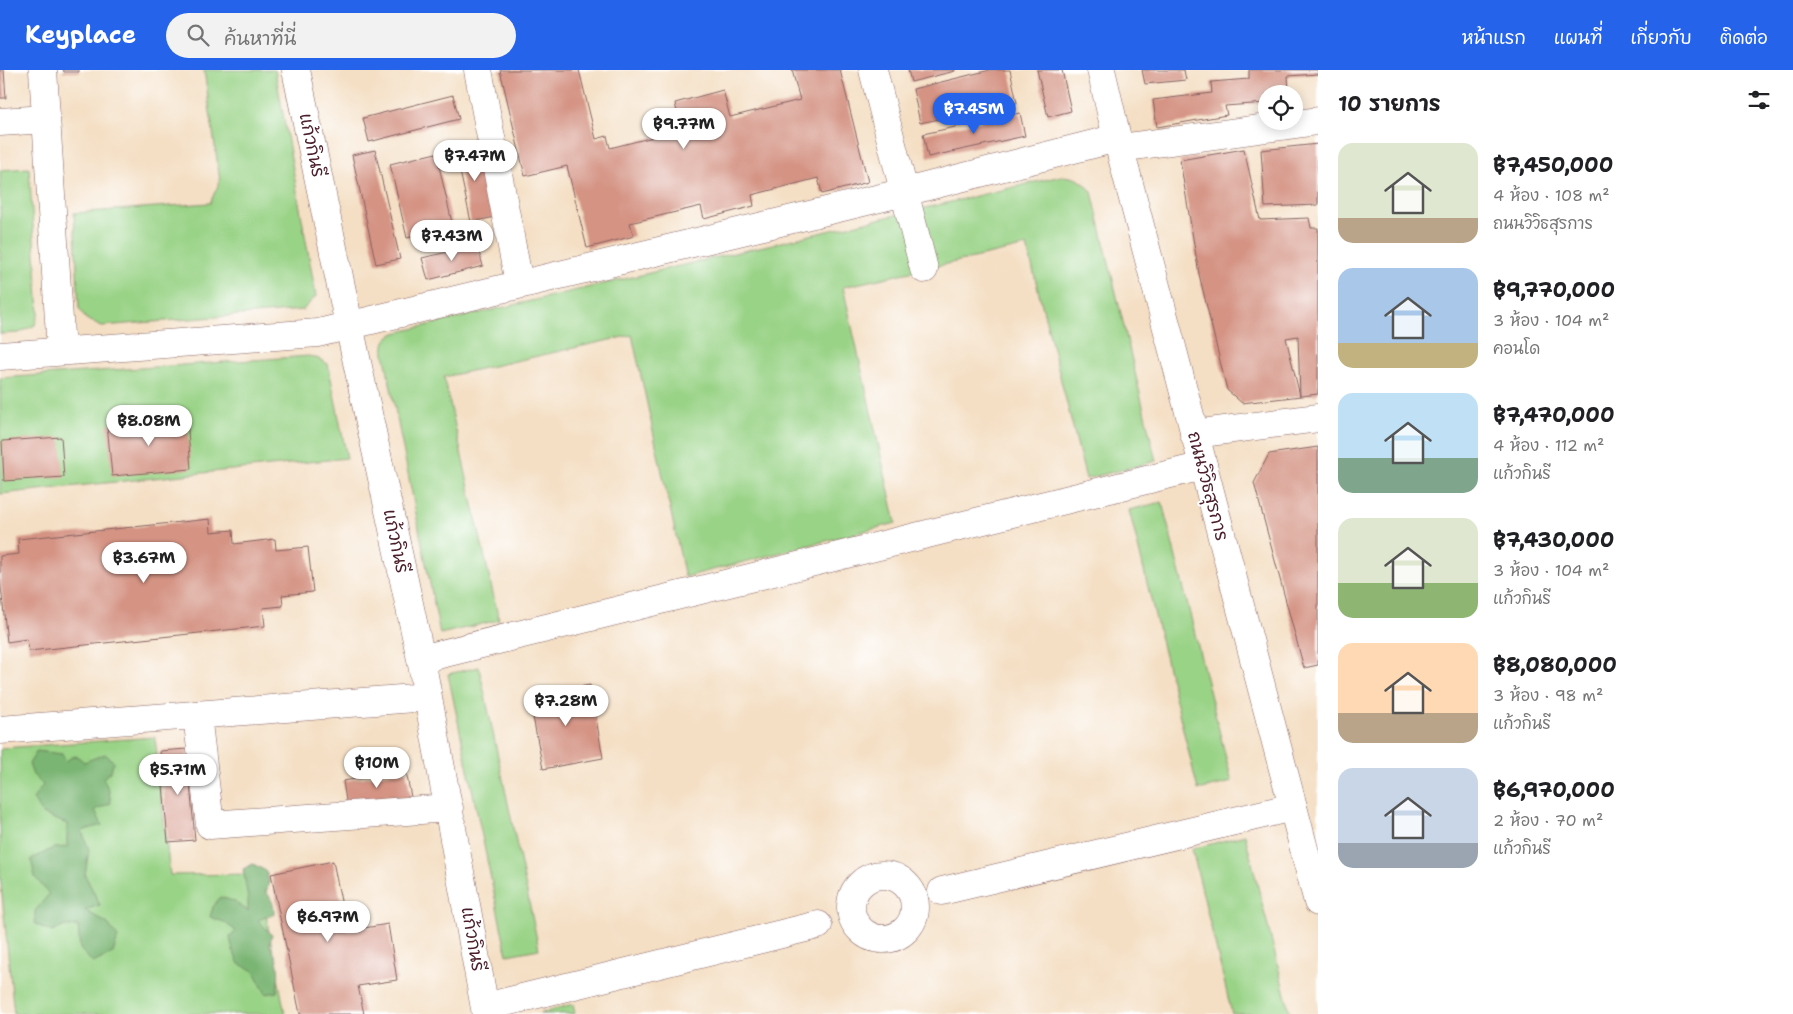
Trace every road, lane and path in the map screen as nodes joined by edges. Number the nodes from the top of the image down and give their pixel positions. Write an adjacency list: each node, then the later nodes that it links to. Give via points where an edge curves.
1 (43, 70): 6 (street)
2 (296, 70): 13 (street, แก้วกินรี)
3 (478, 70): 12 (street)
4 (874, 70): 10 (street)
5 (1101, 70): 9 (street, ถนนวิวิธสุรการ)
6 (46, 119): 8 (street); 14 (street)
7 (1318, 121): 9 (street)
8 (0, 122)
9 (1118, 143): 10 (street); 17 (street, ถนนวิวิธสุรการ)
10 (904, 192): 11 (street); 12 (street)
11 (924, 268)
12 (519, 283): 13 (street)
13 (349, 325): 14 (street, via 318,333); 19 (street, แก้วกินรี)
14 (61, 351): 15 (street)
15 (0, 356)
16 (1318, 418): 17 (street)
17 (1194, 434): 18 (street, ถนนวิวิธสุรการ)
18 (1203, 466): 19 (street); 23 (street, ถนนวิวิธสุรการ)
19 (421, 659): 20 (street, แก้วกินรี)
20 (427, 697): 21 (street); 24 (street, แก้วกินรี)
21 (196, 715): 22 (street); 24 (street, via 210,825)
22 (0, 730)
23 (1293, 807): 26 (street); 28 (street, ถนนวิวิธสุรการ)
24 (450, 808): 32 (street, แก้วกินรี)
25 (906, 885): 26 (street); 27 (street, via 887,876 876,877 858,887); 29 (street, via 915,905)
26 (942, 891): 29 (street, via 924,902)
27 (852, 900): 30 (street, via 839,913); 31 (street, via 852,915)
28 (1318, 902)
29 (914, 916): 31 (street, via 901,934 891,938 871,937)
30 (818, 925): 31 (street, via 845,926); 32 (street)
31 (862, 932)
32 (486, 1010)

